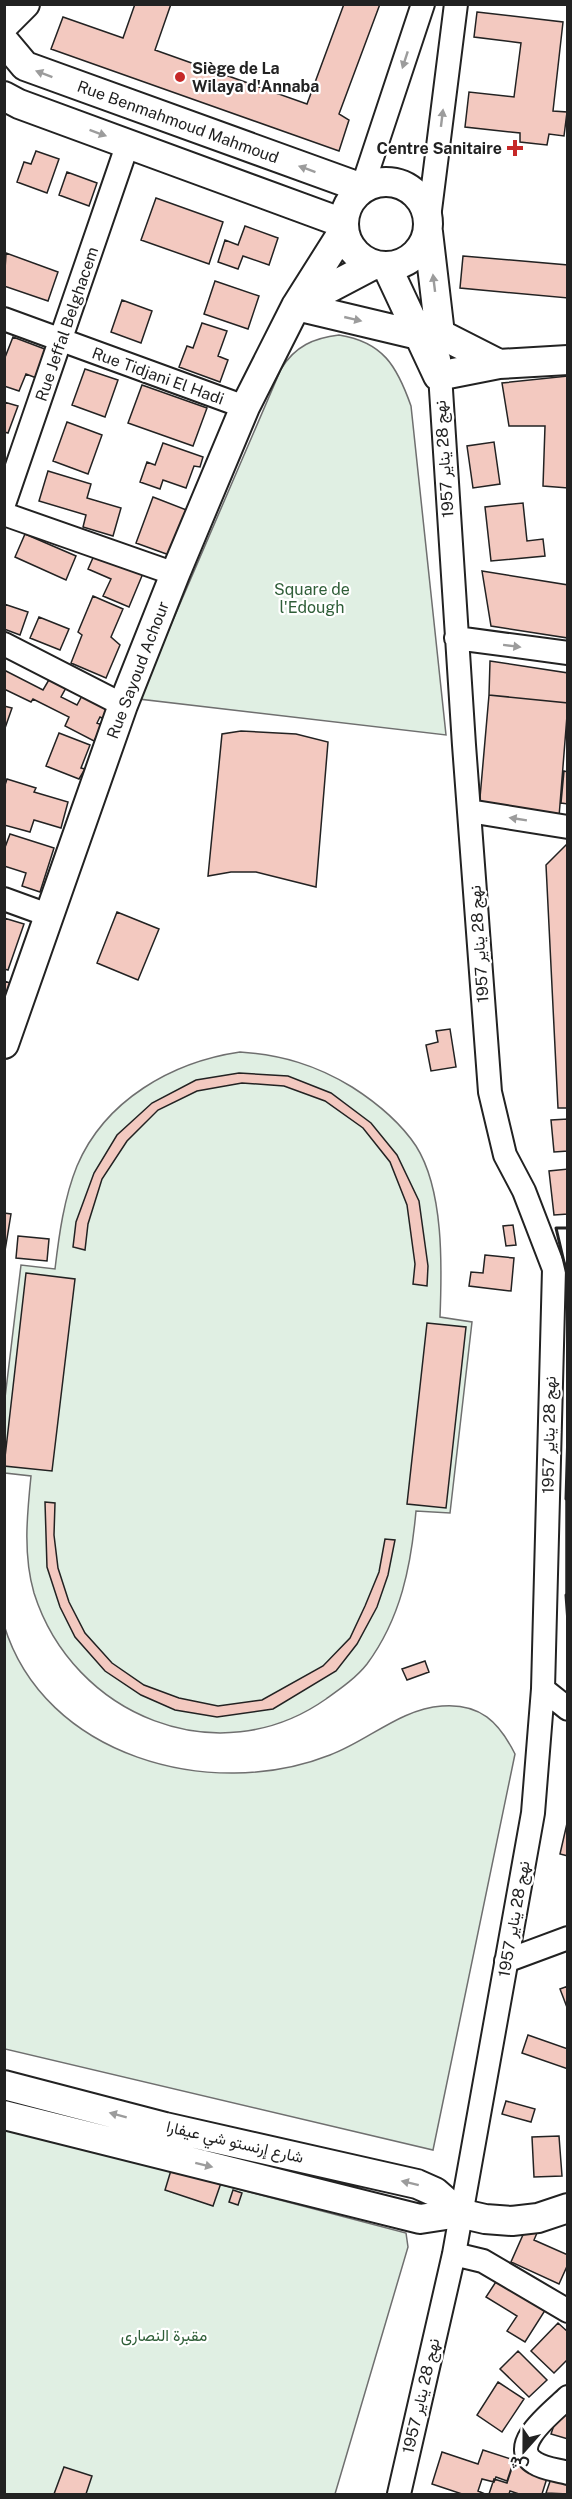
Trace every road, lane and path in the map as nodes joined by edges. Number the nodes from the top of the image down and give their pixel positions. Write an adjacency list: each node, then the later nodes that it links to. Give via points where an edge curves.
1 (26, 4): 4 (main road)
2 (423, 4): 8 (street, one-way to 8)
3 (456, 4): 9 (street, one-way to 3)
4 (4, 25)
5 (4, 41): 8 (main road, Rue Benmahmoud Mahmoud, one-way to 5, via 25,66)
6 (4, 96): 7 (main road, one-way to 7)
7 (128, 143): 10 (main road); 15 (street, Rue Jeffal Belghacem)
8 (362, 188): 9 (main road, via 389,181 403,185 424,204); 10 (main road, via 345,210)
9 (428, 225): 11 (main road, via 423,246 414,257 401,264); 14 (main road, one-way to 9)
10 (344, 226): 11 (main road, via 351,249); 12 (main road, Rue Sayoud Achour)
11 (380, 266): 12 (main road); 14 (main road)
12 (296, 306): 14 (main road, one-way to 14); 19 (main road, Rue Sayoud Achour)
13 (4, 320): 15 (street, Rue Tidjani El Hadi)
14 (429, 334): 17 (main road); 18 (main road)
15 (61, 341): 19 (street, Rue Tidjani El Hadi); 20 (street, Rue Jeffal Belghacem)
16 (567, 360): 17 (main road)
17 (499, 364): 18 (main road)
18 (438, 376): 23 (street, نهج 28 يناير 1957)
19 (245, 407): 22 (main road, Rue Sayoud Achour)
20 (4, 504)
21 (4, 514): 22 (street)
22 (175, 574): 26 (main road, Rue Sayoud Achour)
23 (456, 639): 25 (street, one-way to 25); 27 (street, نهج 28 يناير 1957)
24 (4, 644): 26 (street)
25 (567, 653)
26 (123, 705): 30 (main road, Rue Sayoud Achour)
27 (469, 811): 28 (street, one-way to 27); 32 (street, نهج 28 يناير 1957, via 490,1092 506,1155 554,1269)
28 (567, 827)
29 (4, 899): 30 (street)
30 (48, 915): 31 (main road, Rue Sayoud Achour)
31 (4, 1044)
32 (543, 1689): 33 (street); 35 (street, نهج 28 يناير 1957, via 533,1813)
33 (567, 1709)
34 (567, 1938): 35 (street)
35 (506, 1961): 40 (street, نهج 28 يناير 1957)
36 (4, 2085): 38 (main road, شارع إرنستو شي عيفارا, one-way to 36)
37 (4, 2115): 38 (main road, شارع إرنستو شي عيفارا)
38 (162, 2140): 40 (main road, شارع إرنستو شي عيفارا, via 420,2218)
39 (566, 2210): 40 (main road, شارع إرنستو شي عيفارا, via 512,2221)
40 (459, 2213): 41 (street, نهج 28 يناير 1957)
41 (454, 2254): 42 (street, via 483,2261); 45 (street, نهج 28 يناير 1957)
42 (567, 2311)
43 (567, 2397): 44 (street, via 531,2434 526,2446 527,2454 536,2463)
44 (567, 2473)
45 (399, 2494)

